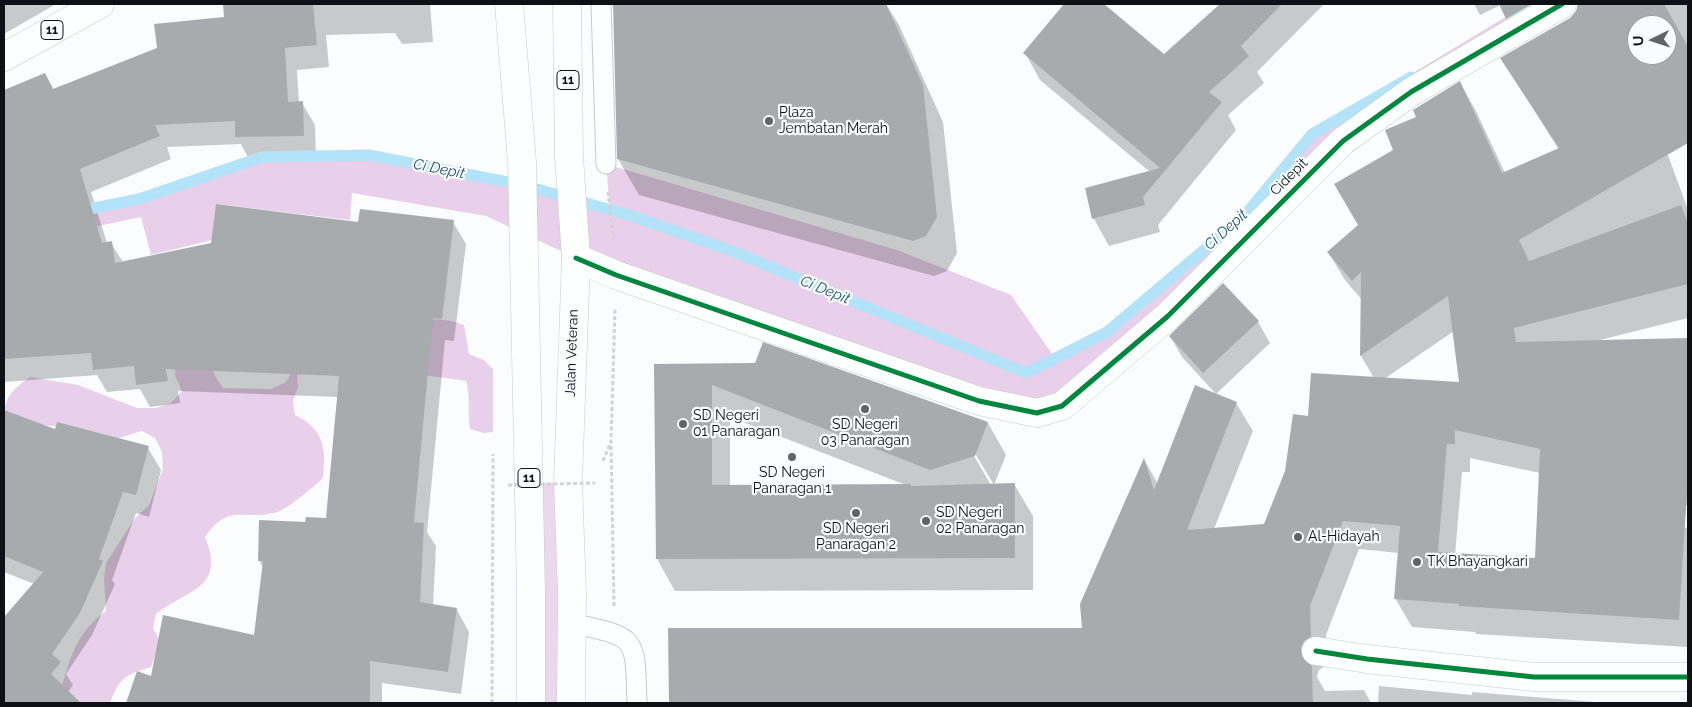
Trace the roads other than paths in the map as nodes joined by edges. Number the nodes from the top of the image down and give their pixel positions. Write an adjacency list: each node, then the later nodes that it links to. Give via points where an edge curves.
1 (100, 4): 6 (main road, 11)
2 (508, 4): 12 (main road, 11, via 522,162)
3 (567, 4): 8 (main road, Jalan Veteran / 11, via 569,157)
4 (601, 4): 7 (lane)
5 (1562, 4): 8 (main road, Cidepit, via 1411,92 1343,141 1168,316 1050,410 979,401 616,275)
6 (4, 57)
7 (606, 164)
8 (576, 258): 9 (main road, Jalan Veteran / 11, via 568,482)
9 (572, 623): 13 (main road, Jalan Veteran / 11); 14 (lane, via 615,633 630,642 636,658)
10 (1316, 651): 11 (main road, via 1534,677)
11 (1688, 677)
12 (531, 703)
13 (571, 703)
14 (637, 703)

